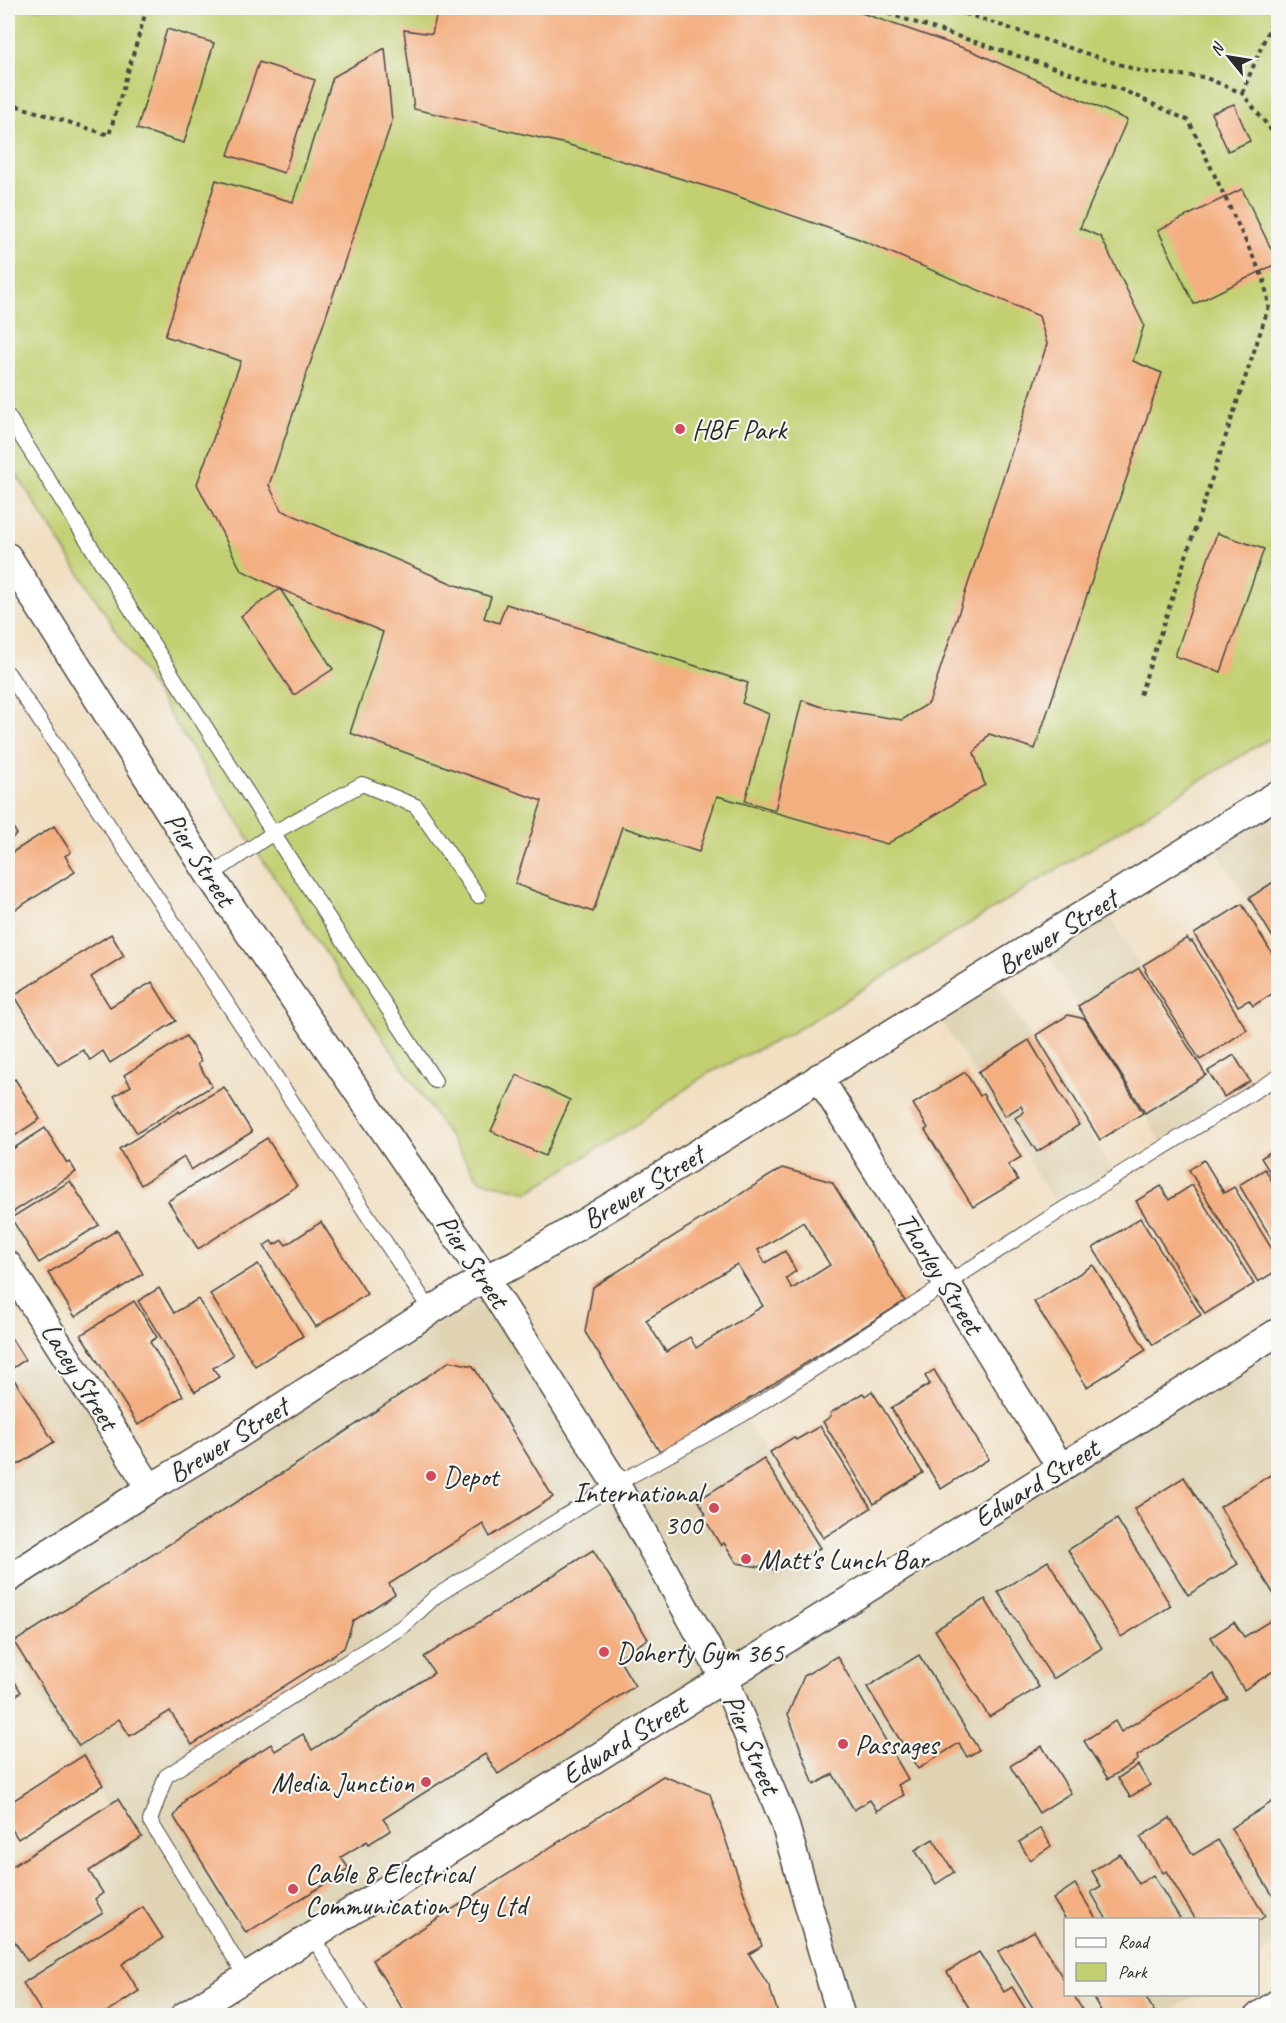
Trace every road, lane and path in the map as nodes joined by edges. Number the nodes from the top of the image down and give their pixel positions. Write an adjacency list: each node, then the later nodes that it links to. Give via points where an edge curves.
1 (147, 8): 6 (path, via 109,135)
2 (871, 8): 11 (path, via 1125,91 1189,121 1264,280 1269,306)
3 (948, 8): 5 (path, via 1143,72 1204,78)
4 (1274, 8): 5 (path, via 1274,18)
5 (1242, 93): 7 (path)
6 (8, 103)
7 (1278, 139)
8 (8, 416): 13 (lane)
9 (8, 557): 14 (street, Pier Street)
10 (8, 673): 22 (lane)
11 (1138, 698)
12 (1278, 794): 16 (street, Brewer Street)
13 (273, 833): 14 (lane); 15 (lane, via 362,784 416,806); 18 (lane)
14 (210, 876): 20 (street, Pier Street)
15 (478, 896)
16 (819, 1077): 20 (street, Brewer Street, via 664,1174); 21 (street, Thorley Street)
17 (1278, 1077): 21 (lane)
18 (435, 1081)
19 (8, 1265): 26 (street, Lacey Street)
20 (485, 1278): 22 (street, Brewer Street); 25 (street, Pier Street)
21 (946, 1283): 24 (street, Thorley Street); 25 (lane, via 742,1415)
22 (431, 1311): 26 (street, Brewer Street)
23 (1278, 1332): 24 (street, Edward Street)
24 (1061, 1468): 28 (street, Edward Street)
25 (616, 1484): 28 (street, Pier Street); 30 (lane, via 436,1596 405,1625 166,1776 150,1821)
26 (150, 1488): 27 (street, Brewer Street)
27 (8, 1579)
28 (724, 1678): 29 (street, Edward Street); 34 (street, Pier Street, via 784,1821)
29 (312, 1936): 30 (street, Edward Street); 33 (lane)
30 (246, 1977): 32 (street, Edward Street)
31 (1278, 2003): 35 (street)
32 (184, 2016)
33 (362, 2016)
34 (841, 2016)
35 (1259, 2016)

